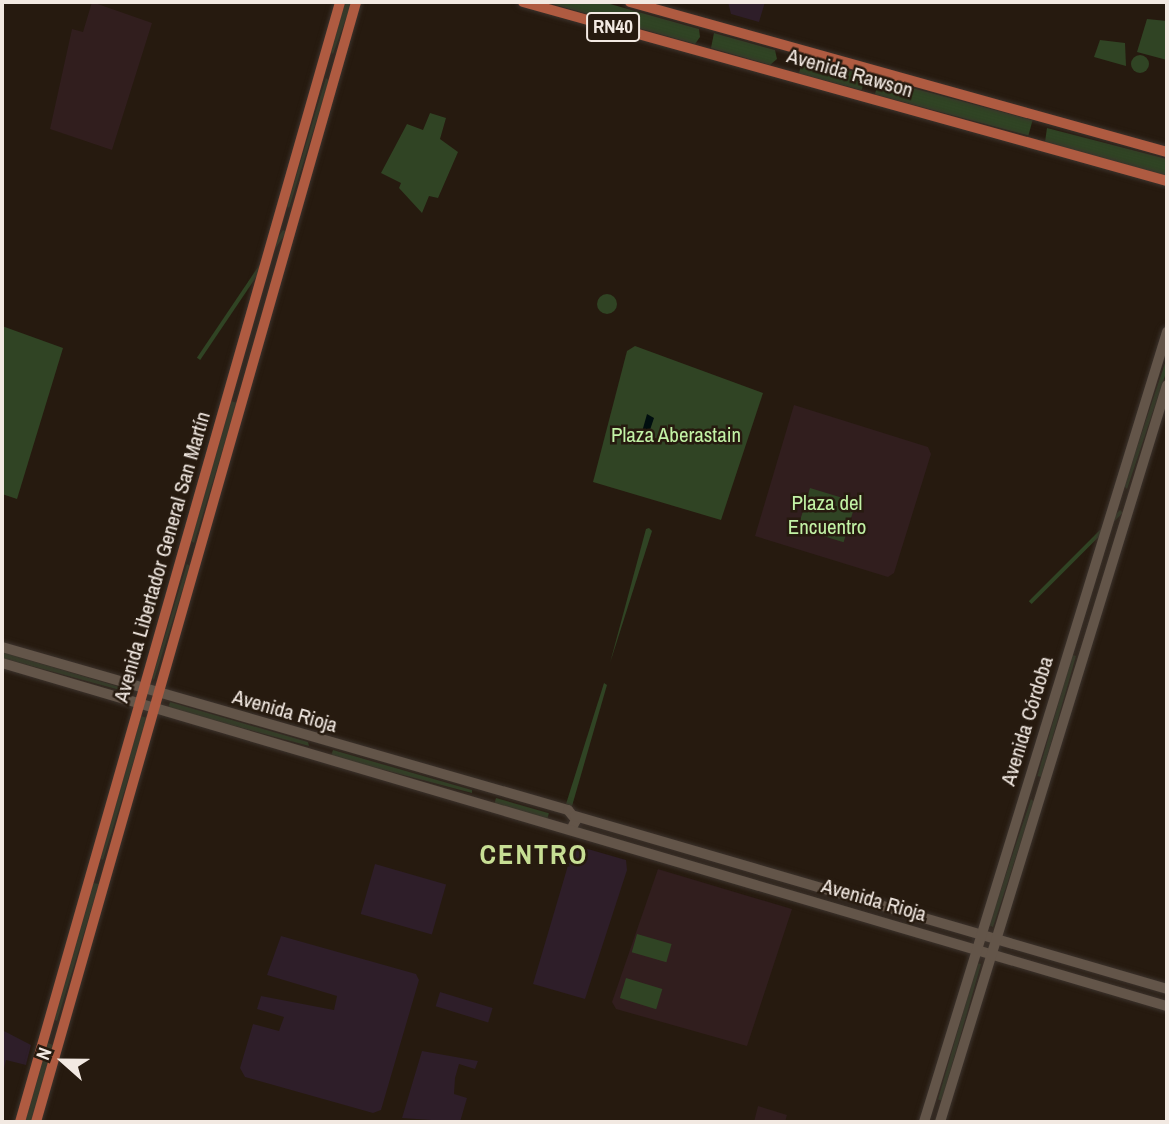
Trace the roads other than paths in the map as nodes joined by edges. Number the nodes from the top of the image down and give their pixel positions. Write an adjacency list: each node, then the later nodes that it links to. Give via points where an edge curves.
1 (341, 2): 11 (main road, Avenida Libertador General San Martín)
2 (356, 2): 12 (main road, Avenida Libertador General San Martín)
3 (523, 2): 6 (main road, Avenida Rawson / RN40)
4 (630, 2): 5 (main road, Avenida Rawson / RN40)
5 (1167, 152)
6 (1167, 181)
7 (1167, 332): 19 (main road, Avenida Córdoba)
8 (1167, 385): 20 (main road, Avenida Córdoba)
9 (2, 648): 11 (main road, Avenida Rioja)
10 (2, 663): 13 (main road, Avenida Rioja)
11 (144, 690): 12 (main road, Avenida Rioja); 13 (main road, Avenida Libertador General San Martín)
12 (159, 694): 14 (main road, Avenida Libertador General San Martín); 15 (main road, Avenida Rioja)
13 (139, 704): 14 (main road, Avenida Rioja); 25 (main road, Avenida Libertador General San Martín)
14 (155, 708): 17 (main road, Avenida Rioja); 26 (main road, Avenida Libertador General San Martín)
15 (558, 811): 16 (main road, Avenida Rioja); 17 (main road)
16 (575, 816): 18 (main road); 19 (main road, Avenida Rioja)
17 (554, 825): 18 (main road, Avenida Rioja)
18 (571, 830): 21 (main road, Avenida Rioja)
19 (982, 935): 20 (main road, Avenida Rioja); 21 (main road, Avenida Córdoba)
20 (996, 939): 22 (main road, Avenida Córdoba); 23 (main road, Avenida Rioja)
21 (977, 950): 22 (main road, Avenida Rioja); 27 (main road, Avenida Córdoba)
22 (992, 955): 24 (main road, Avenida Rioja); 28 (main road, Avenida Córdoba)
23 (1167, 989)
24 (1167, 1006)
25 (20, 1122)
26 (36, 1122)
27 (924, 1122)
28 (940, 1122)

